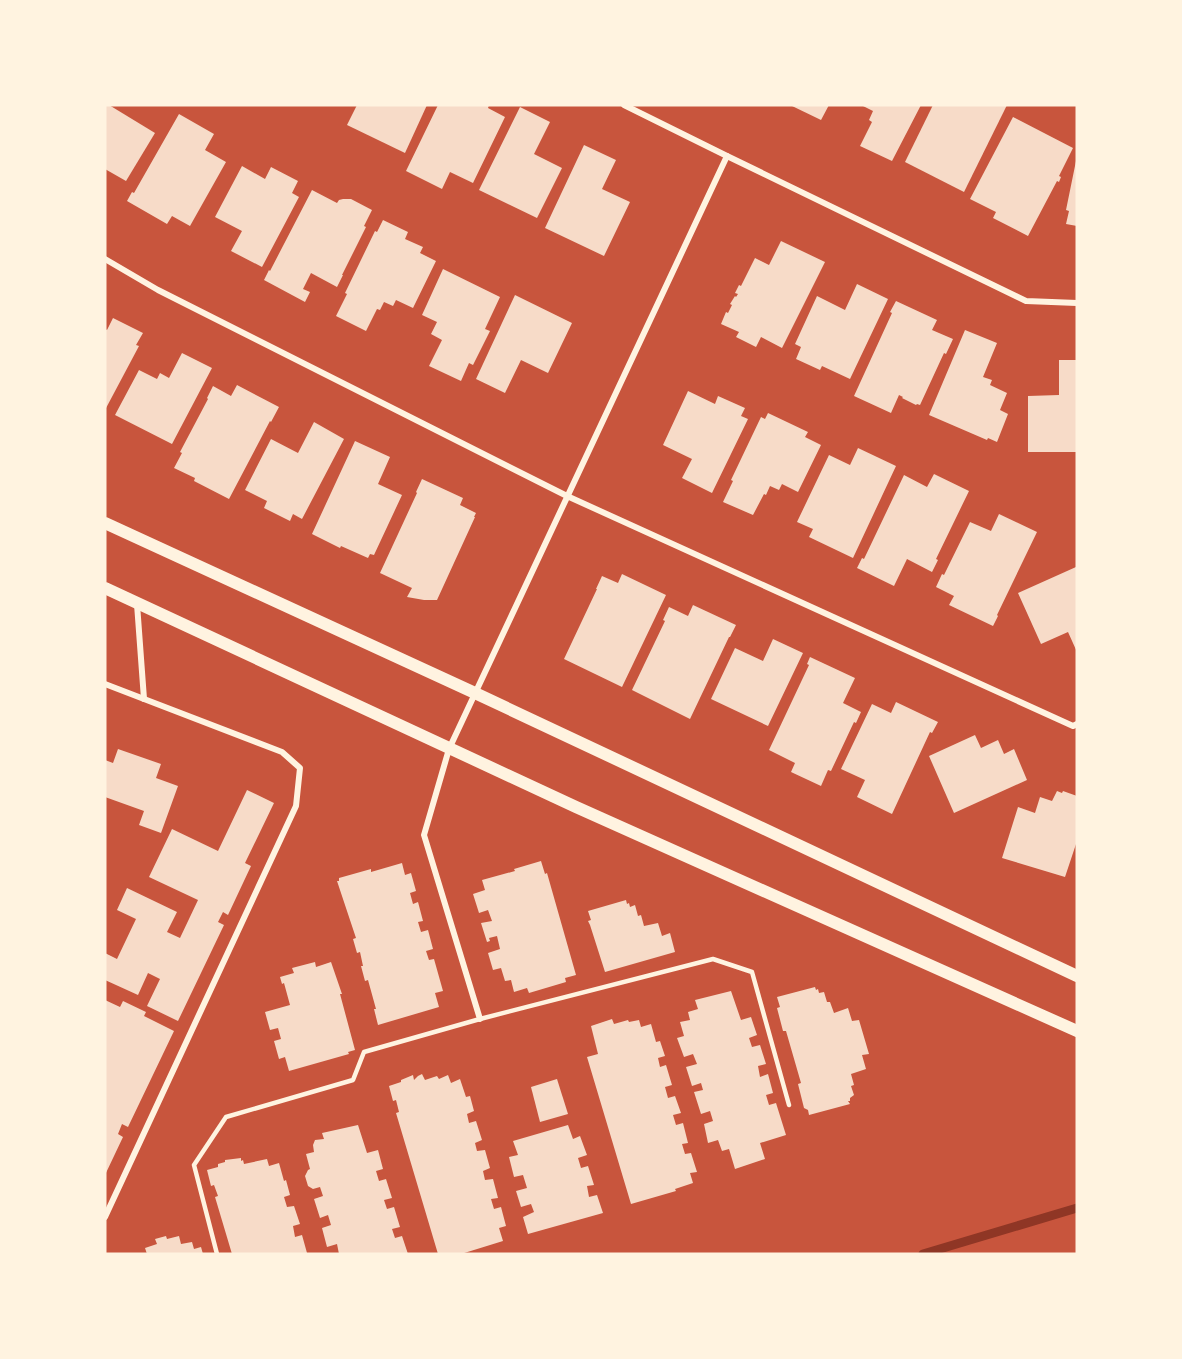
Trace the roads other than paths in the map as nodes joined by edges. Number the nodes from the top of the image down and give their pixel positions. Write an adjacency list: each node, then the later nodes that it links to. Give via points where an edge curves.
1 (624, 105): 2 (street)
2 (727, 156): 4 (street, via 1026,301); 5 (street)
3 (105, 259): 5 (street, via 158,290)
4 (1077, 303)
5 (567, 496): 10 (street); 12 (street)
6 (105, 523): 10 (main road)
7 (105, 588): 8 (main road)
8 (137, 603): 11 (street); 13 (main road)
9 (105, 684): 11 (street)
10 (475, 693): 13 (street); 14 (main road)
11 (144, 699): 18 (street, via 282,752 300,768 296,806)
12 (1075, 725)
13 (449, 749): 15 (street, via 424,835); 16 (main road)
14 (1077, 976)
15 (480, 1019): 17 (lane, via 713,959 752,972); 19 (lane, via 363,1052 354,1080 226,1117 194,1165)
16 (1077, 1031)
17 (789, 1105)
18 (105, 1217)
19 (217, 1254)

